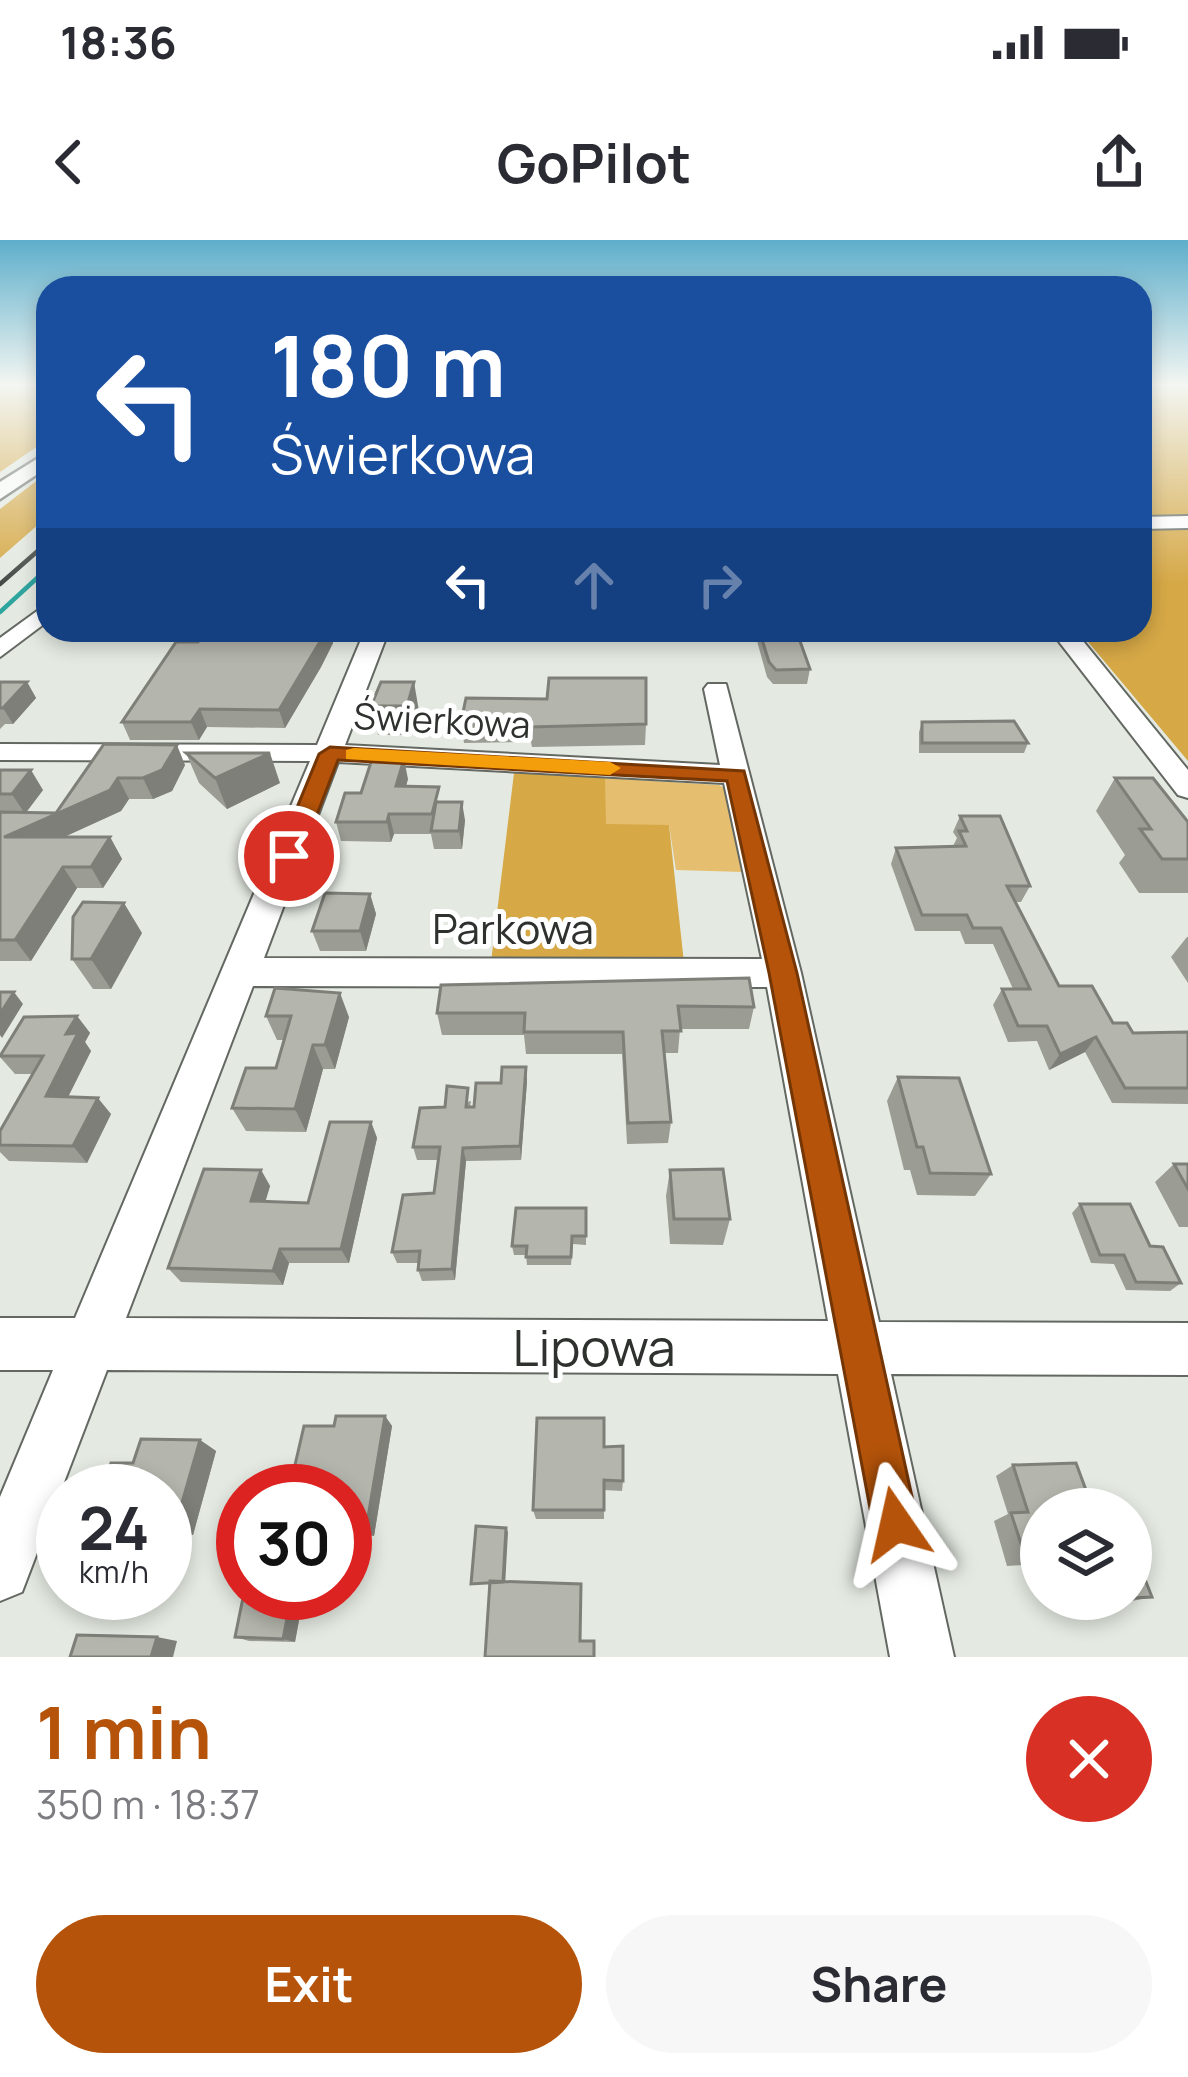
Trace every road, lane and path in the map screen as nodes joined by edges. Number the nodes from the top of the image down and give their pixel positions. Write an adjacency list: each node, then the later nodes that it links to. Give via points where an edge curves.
1 (36, 466): 2 (main road)
2 (0, 492)
3 (1188, 522): 4 (street)
4 (1152, 523)
5 (36, 620): 8 (street)
6 (372, 642): 11 (street)
7 (1072, 642): 13 (street)
8 (0, 650)
9 (717, 689): 12 (street)
10 (0, 752): 11 (street, Świerkowa)
11 (330, 754): 12 (street, Świerkowa); 14 (street)
12 (736, 775): 15 (street)
13 (1188, 788)
14 (242, 972): 15 (street, Parkowa); 17 (street)
15 (783, 973): 18 (street)
16 (0, 1344): 17 (street, Lipowa)
17 (89, 1345): 18 (street, Lipowa); 20 (street)
18 (860, 1348): 19 (street, Lipowa); 21 (street)
19 (1188, 1349)
20 (0, 1570)
21 (922, 1657)

